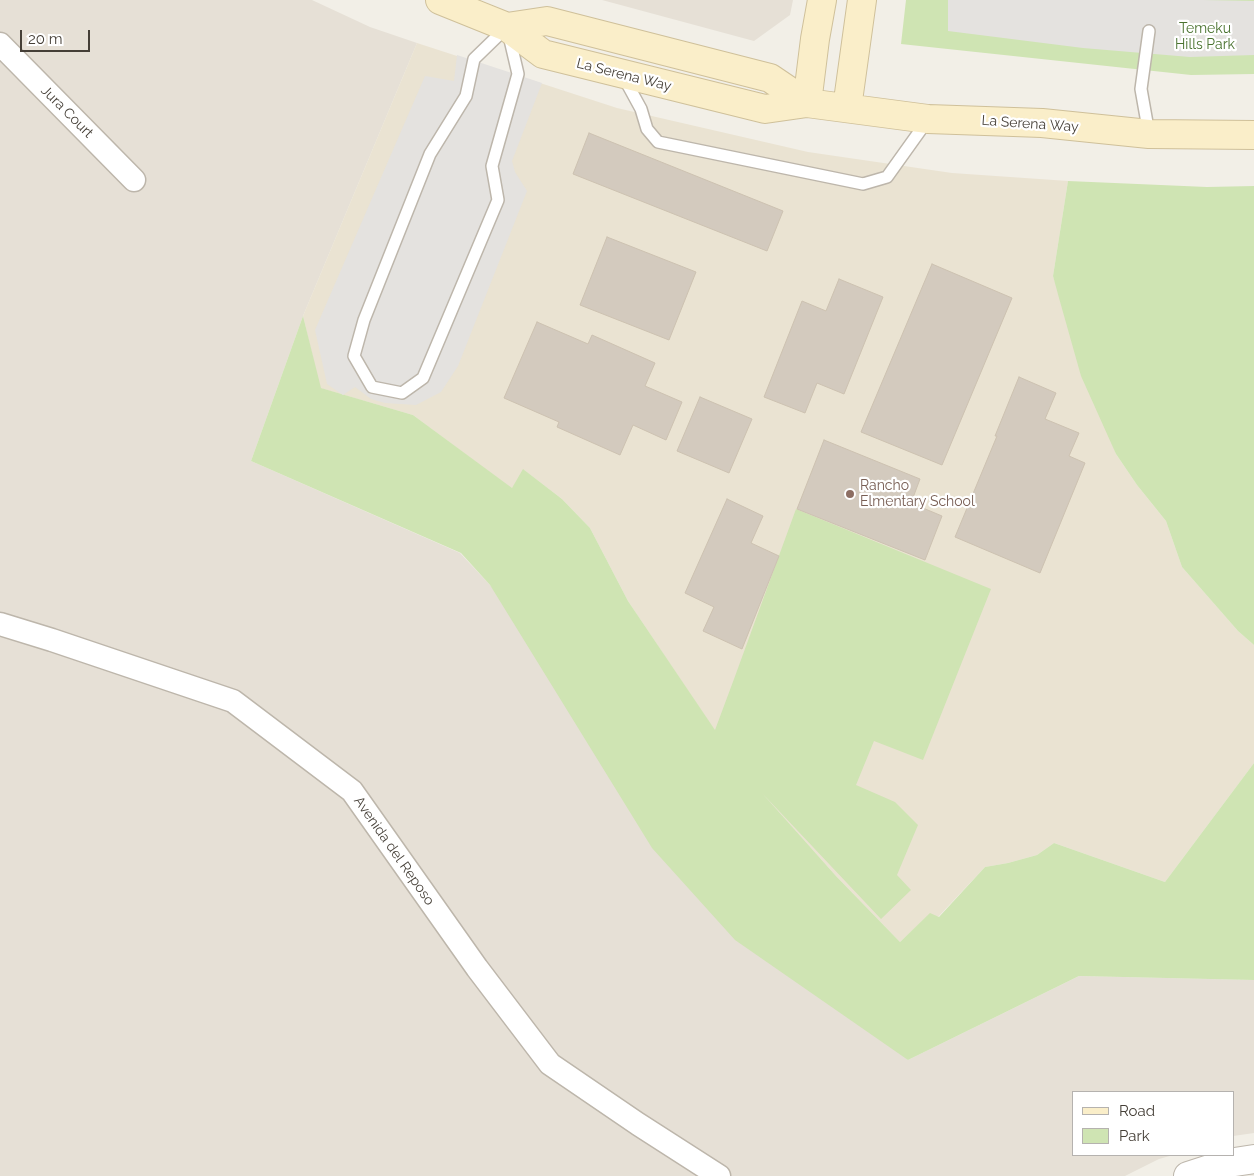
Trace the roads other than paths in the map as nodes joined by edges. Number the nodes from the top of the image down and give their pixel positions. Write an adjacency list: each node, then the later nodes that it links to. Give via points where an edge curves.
1 (440, 0): 4 (main road, La Serena Way)
2 (822, 0): 8 (main road)
3 (862, 0): 9 (main road)
4 (507, 27): 4 (lane, via 474,59 466,96 430,154 364,320 354,356 372,387 402,393 423,378 498,200 492,166 518,74); 7 (main road, La Serena Way, via 543,54); 8 (main road, La Serena Way, via 547,21 770,78)
5 (1149, 31): 11 (lane, via 1141,90)
6 (0, 44): 13 (street, Jura Court)
7 (622, 75): 8 (main road, La Serena Way, via 764,109); 10 (lane, via 641,109 647,130 658,142 863,184 887,177)
8 (807, 103): 9 (main road, La Serena Way)
9 (847, 108): 10 (main road, La Serena Way)
10 (928, 119): 11 (main road, La Serena Way, via 1042,123)
11 (1148, 134): 12 (main road, La Serena Way)
12 (1254, 134)
13 (134, 180)
14 (0, 624): 16 (street, Avenida del Reposo, via 233,701 352,791 477,968 550,1064)
15 (1254, 1159): 17 (street, via 1228,1163)
16 (720, 1176)
17 (1188, 1176)

